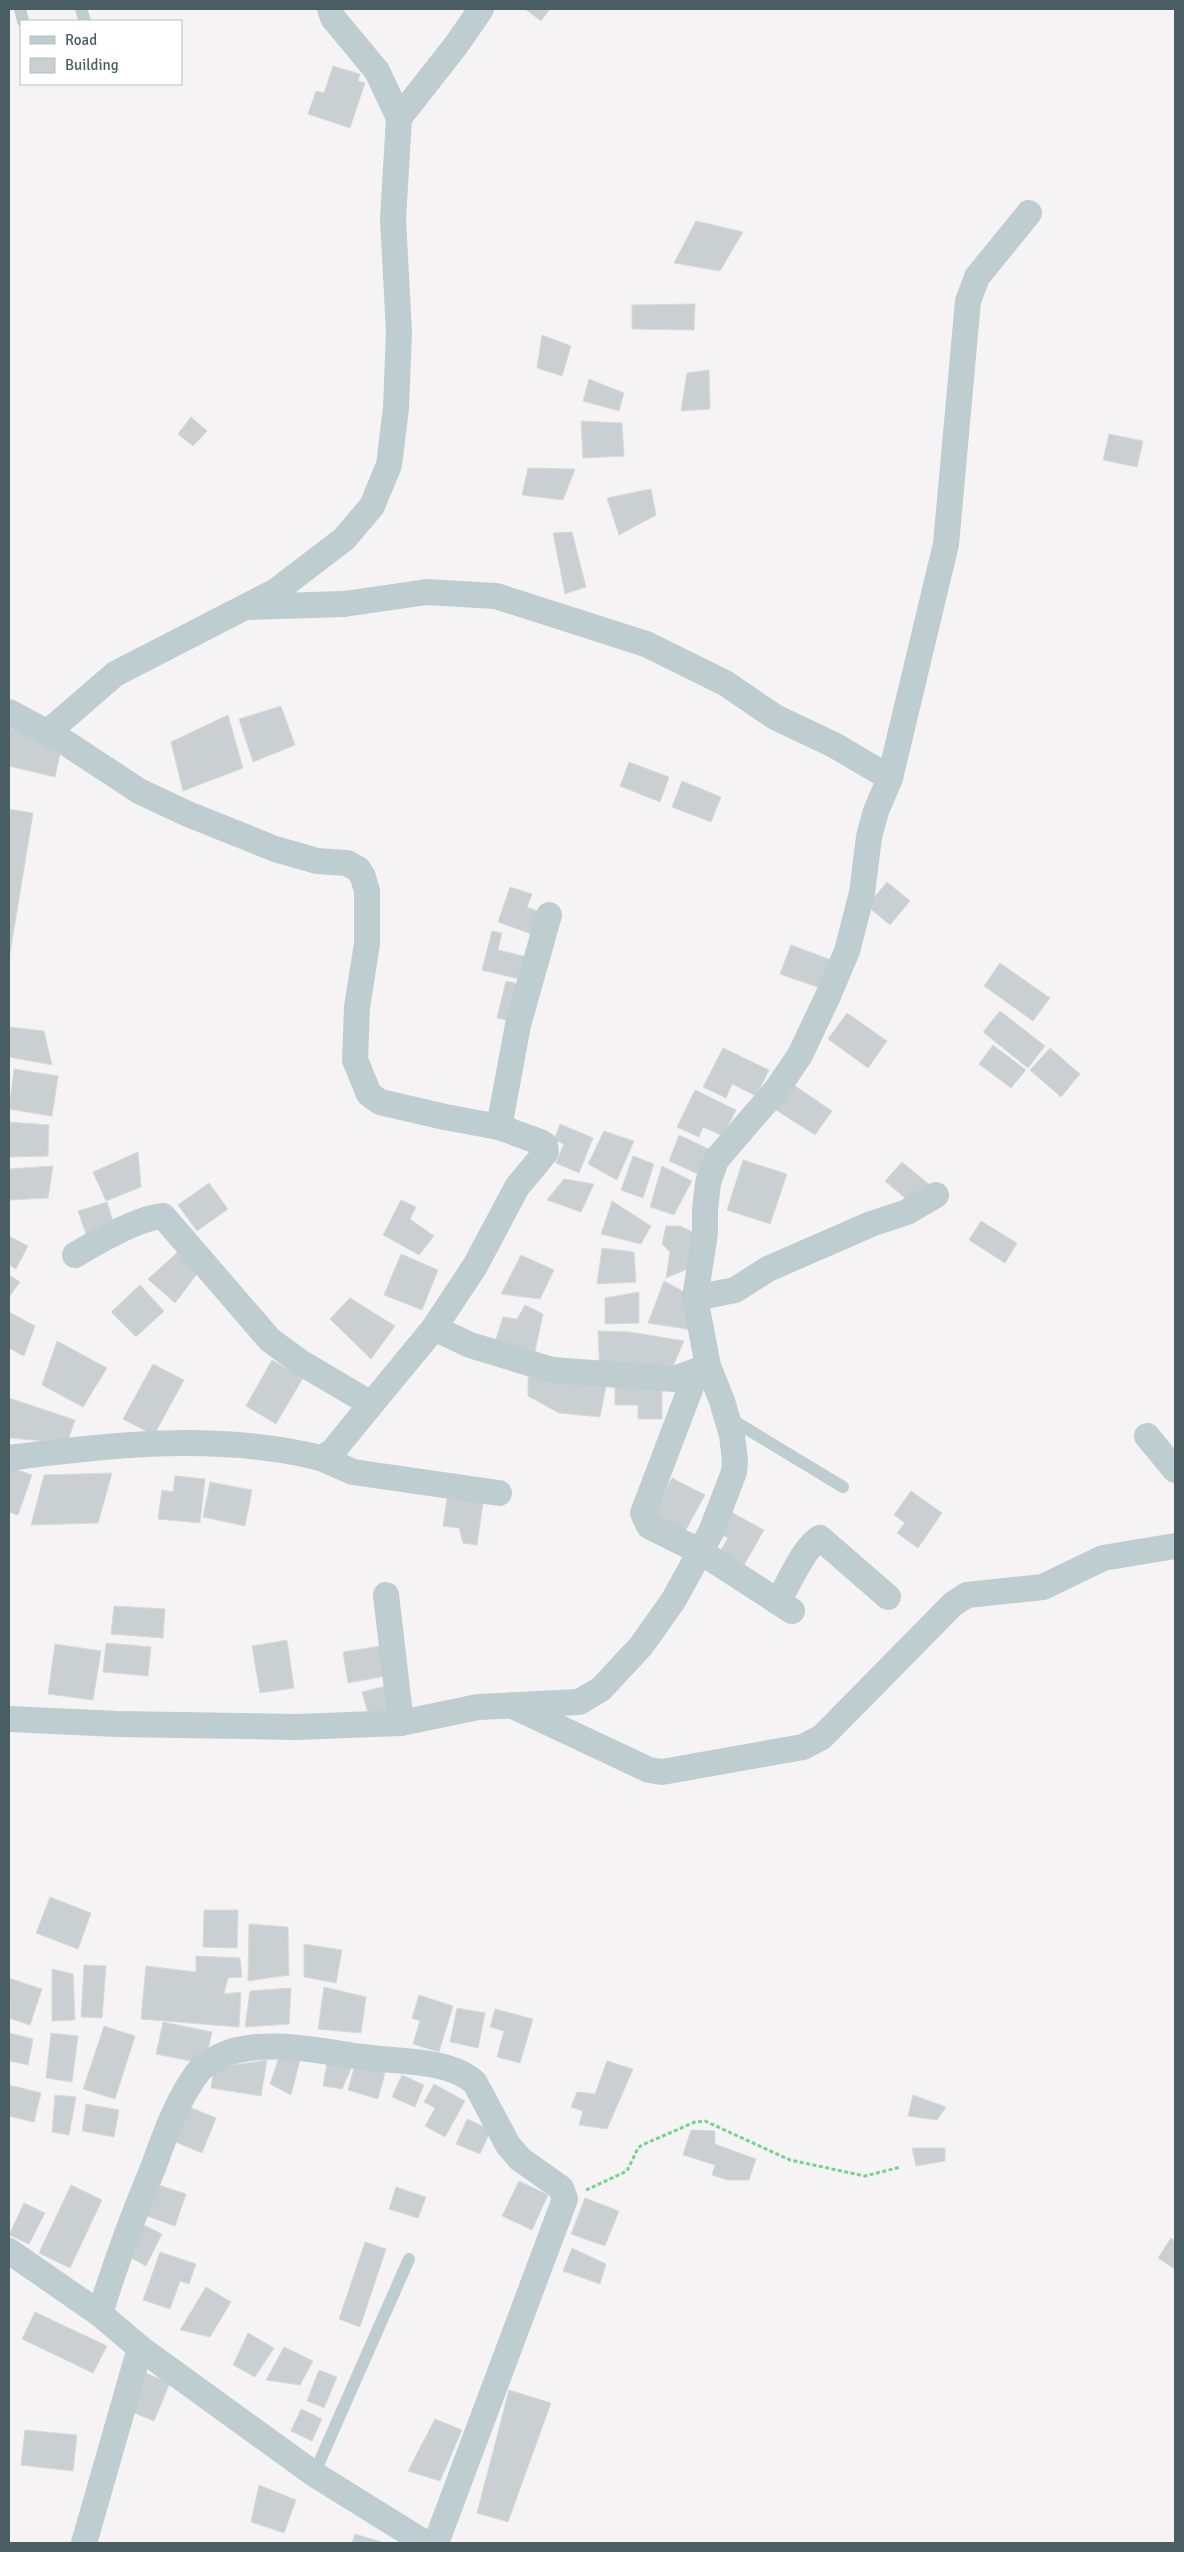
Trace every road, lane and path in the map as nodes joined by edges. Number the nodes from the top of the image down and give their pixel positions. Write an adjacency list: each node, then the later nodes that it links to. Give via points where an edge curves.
1 (330, 9): 3 (street, via 377,71)
2 (481, 9): 3 (street)
3 (399, 118): 5 (street, via 393,219 399,332 396,408 389,466 372,506 344,539 276,591)
4 (1029, 213): 8 (street, via 977,278 968,301 946,544)
5 (248, 607): 7 (street, via 115,674); 8 (street, via 344,604 427,592 496,596 646,644 725,683 775,717 834,745)
6 (9, 712): 7 (street)
7 (48, 732): 10 (street, via 139,791 188,814 275,849 317,861 347,863 358,869 364,877 367,891 367,944 355,1060 369,1094 380,1102)
8 (890, 778): 13 (street, via 869,837 862,893 847,951 827,998 800,1055 716,1160 711,1172 705,1203 706,1233)
9 (548, 916): 10 (street, via 518,1025)
10 (499, 1127): 14 (street, via 540,1142 545,1145 546,1152 517,1187 475,1266)
11 (936, 1195): 13 (street, via 906,1212 768,1269 734,1290)
12 (75, 1255): 16 (street, via 155,1216 163,1216 270,1340 300,1362)
13 (695, 1298): 15 (street)
14 (434, 1328): 15 (street, via 470,1345 552,1370 674,1379); 16 (street)
15 (702, 1368): 17 (street); 25 (street, via 643,1513 649,1526)
16 (371, 1404): 20 (street, via 337,1447)
17 (727, 1417): 22 (lane); 25 (street, via 735,1450 734,1472)
18 (1147, 1436): 21 (street)
19 (9, 1458): 20 (street, via 95,1446 212,1443 293,1451)
20 (321, 1458): 23 (street, via 353,1472)
21 (1175, 1470)
22 (843, 1487)
23 (499, 1493)
24 (1175, 1546): 28 (street, via 1103,1558 1043,1587 967,1595 953,1604 822,1737 803,1747 662,1772 648,1770)
25 (701, 1552): 27 (street, via 785,1607 801,1561 820,1538); 28 (street, via 660,1621 601,1689 579,1702)
26 (386, 1594): 30 (street)
27 (888, 1597)
28 (512, 1705): 30 (street, via 478,1707)
29 (9, 1718): 30 (street, via 118,1724 296,1727)
30 (401, 1723)
31 (901, 2166): 32 (path, via 865,2176 790,2160 705,2121 695,2122 642,2145 622,2175)
32 (565, 2199): 35 (street, via 561,2188 520,2159 508,2145 475,2082 467,2075 433,2064 301,2048 247,2048 220,2056 200,2070 188,2087 167,2130 118,2254); 40 (street)
33 (9, 2251): 35 (street)
34 (409, 2259): 37 (lane)
35 (100, 2314): 36 (street)
36 (140, 2348): 37 (street); 39 (street)
37 (314, 2474): 38 (street)
38 (412, 2540)
39 (84, 2543)
40 (436, 2543)

